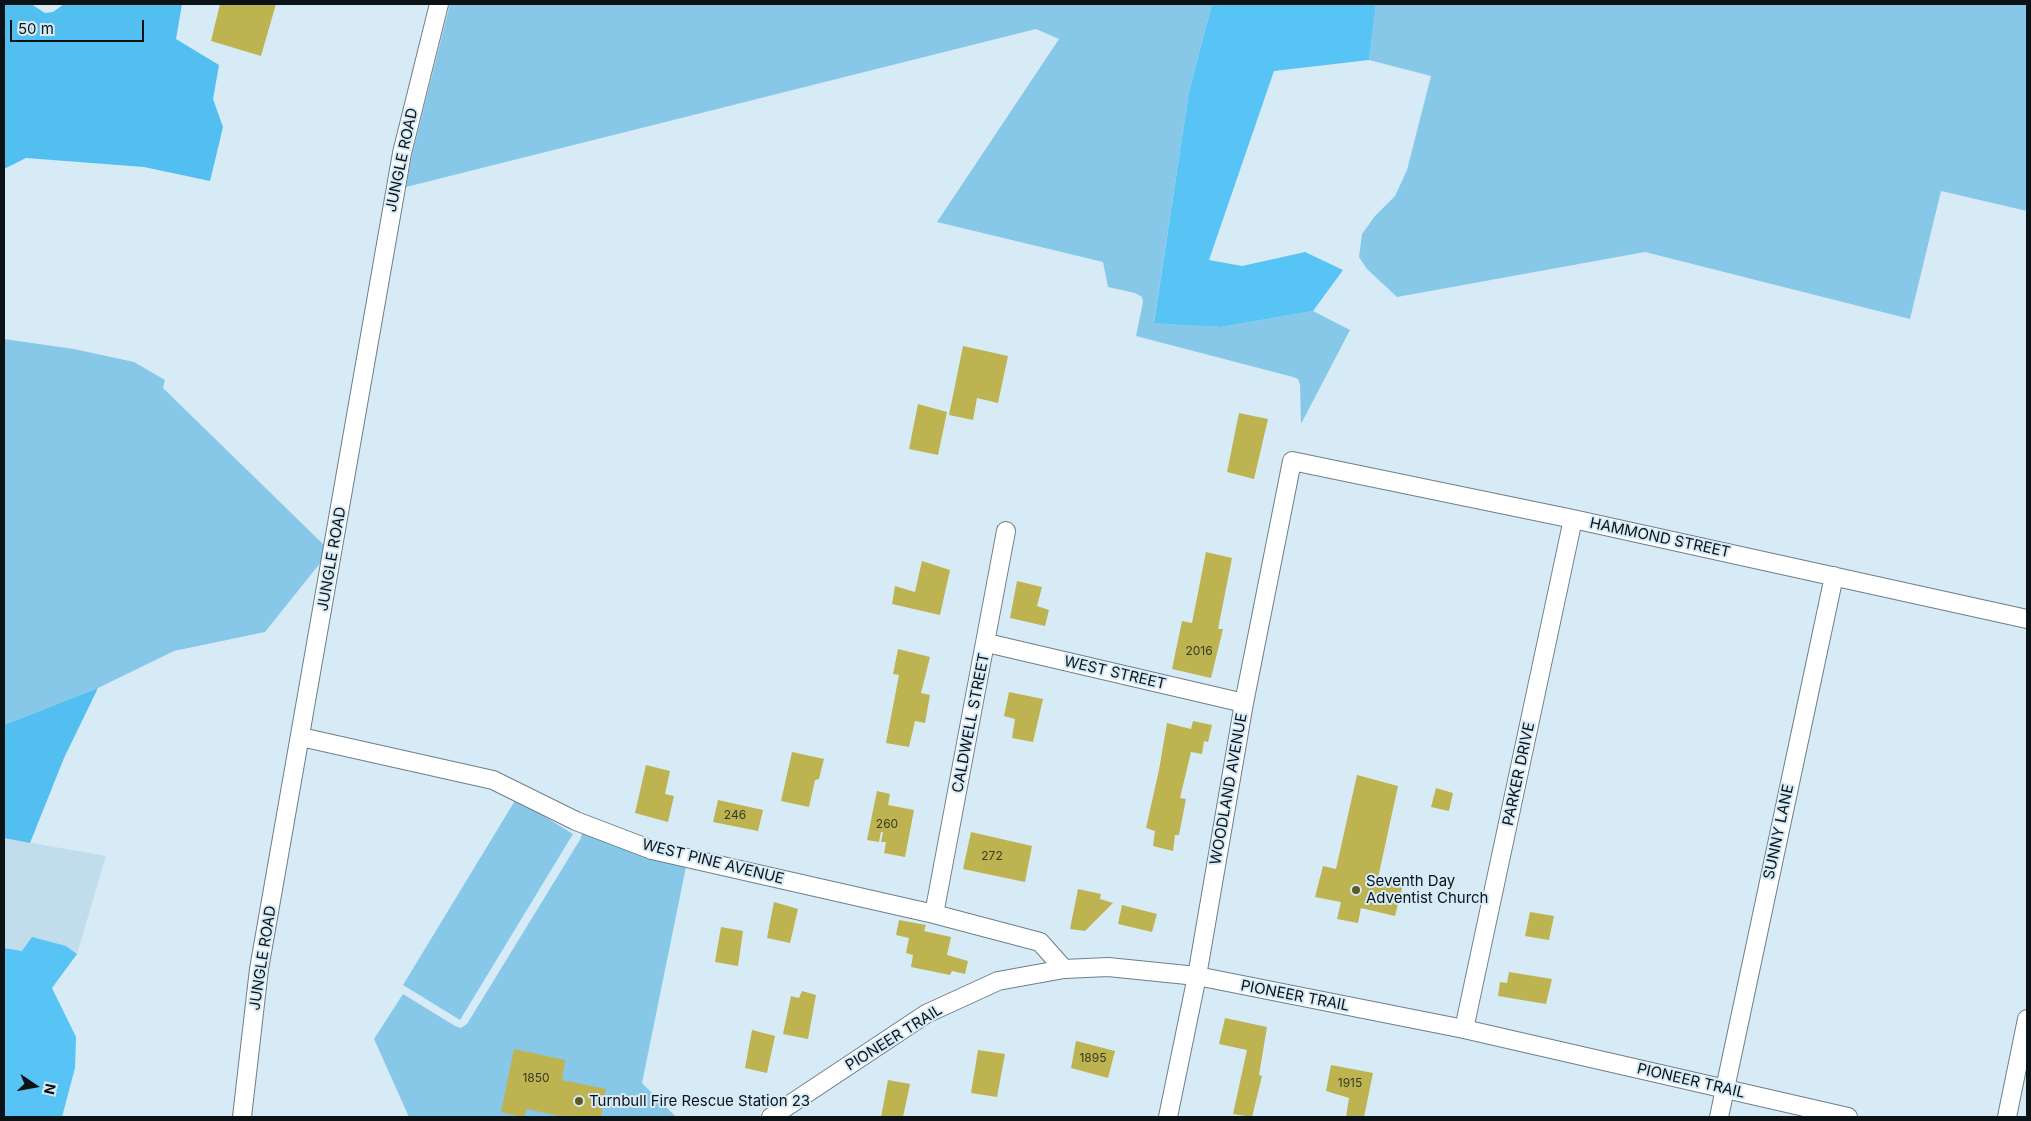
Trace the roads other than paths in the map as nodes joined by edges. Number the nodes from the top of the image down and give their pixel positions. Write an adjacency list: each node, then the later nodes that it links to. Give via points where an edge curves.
1 (439, 4): 9 (street, JUNGLE ROAD, via 402,153)
2 (1292, 461): 3 (street, HAMMOND STREET); 8 (street, WOODLAND AVENUE)
3 (1573, 519): 5 (street, HAMMOND STREET); 14 (street, PARKER DRIVE)
4 (1006, 531): 7 (street, CALDWELL STREET)
5 (1834, 576): 6 (street, HAMMOND STREET); 15 (street, SUNNY LANE)
6 (2027, 619)
7 (986, 642): 8 (street, WEST STREET); 10 (street, CALDWELL STREET)
8 (1244, 703): 12 (street, WOODLAND AVENUE)
9 (301, 737): 10 (street, WEST PINE AVENUE, via 494,780 576,821 652,850); 16 (street, JUNGLE ROAD, via 260,968)
10 (934, 914): 11 (street, WEST PINE AVENUE, via 1040,942)
11 (1064, 969): 12 (street, PIONEER TRAIL, via 1108,967); 17 (street, PIONEER TRAIL, via 998,981 926,1014)
12 (1197, 976): 14 (street, PIONEER TRAIL); 18 (street, WOODLAND AVENUE)
13 (2027, 1019): 21 (street)
14 (1464, 1029): 15 (street, PIONEER TRAIL)
15 (1725, 1088): 19 (street, SUNNY LANE); 20 (street, PIONEER TRAIL)
16 (242, 1117)
17 (772, 1117)
18 (1168, 1117)
19 (1719, 1117)
20 (1848, 1117)
21 (2007, 1117)

